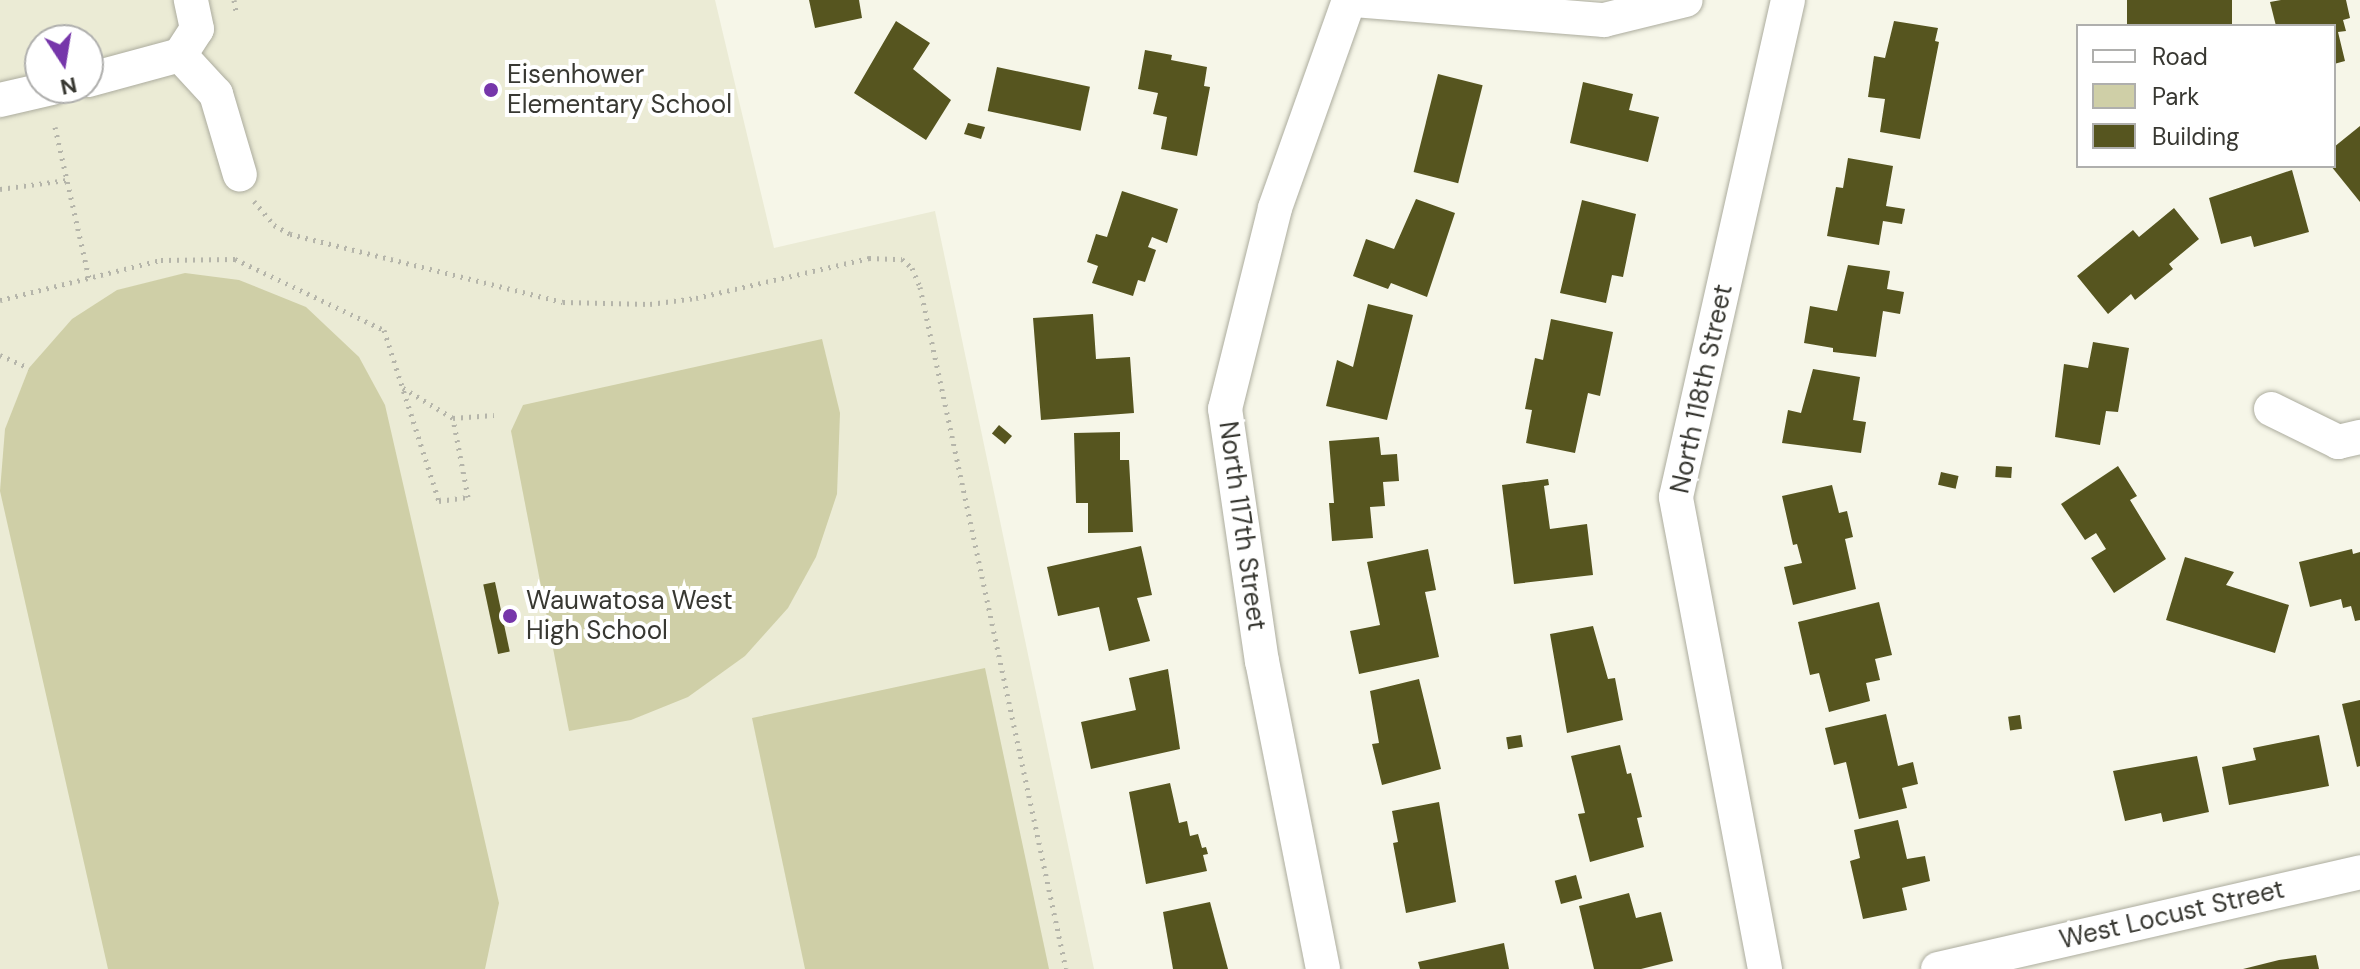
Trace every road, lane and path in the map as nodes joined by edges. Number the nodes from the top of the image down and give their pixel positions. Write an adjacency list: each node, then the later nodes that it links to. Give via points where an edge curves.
1 (191, 0): 7 (street, via 197,29)
2 (234, 0): 6 (path)
3 (1351, 0): 4 (street, via 1604,20); 26 (street, North 117th Street, via 1275,208 1225,409 1262,662)
4 (1686, 0)
5 (1788, 0): 27 (street, North 118th Street, via 1676,497)
6 (236, 11)
7 (180, 55): 8 (street); 12 (street, via 216,94)
8 (104, 76)
9 (24, 94): 10 (street)
10 (0, 100)
11 (55, 127): 13 (path)
12 (240, 175): 25 (path, via 257,208 290,234 563,302 623,305 696,298 869,258 902,259 912,268)
13 (67, 180): 14 (path); 15 (path)
14 (0, 189)
15 (89, 278): 16 (path); 19 (path, via 161,260 235,259 384,330)
16 (0, 300)
17 (0, 355): 18 (path)
18 (29, 368)
19 (402, 388): 22 (path); 22 (path, via 439,501 468,497)
20 (2271, 409): 23 (street, via 2338,442)
21 (494, 415): 22 (path)
22 (453, 418)
23 (2360, 437)
24 (2360, 872): 28 (street, West Locust Street)
25 (1066, 969)
26 (1323, 969)
27 (1765, 969)
28 (1938, 969)

